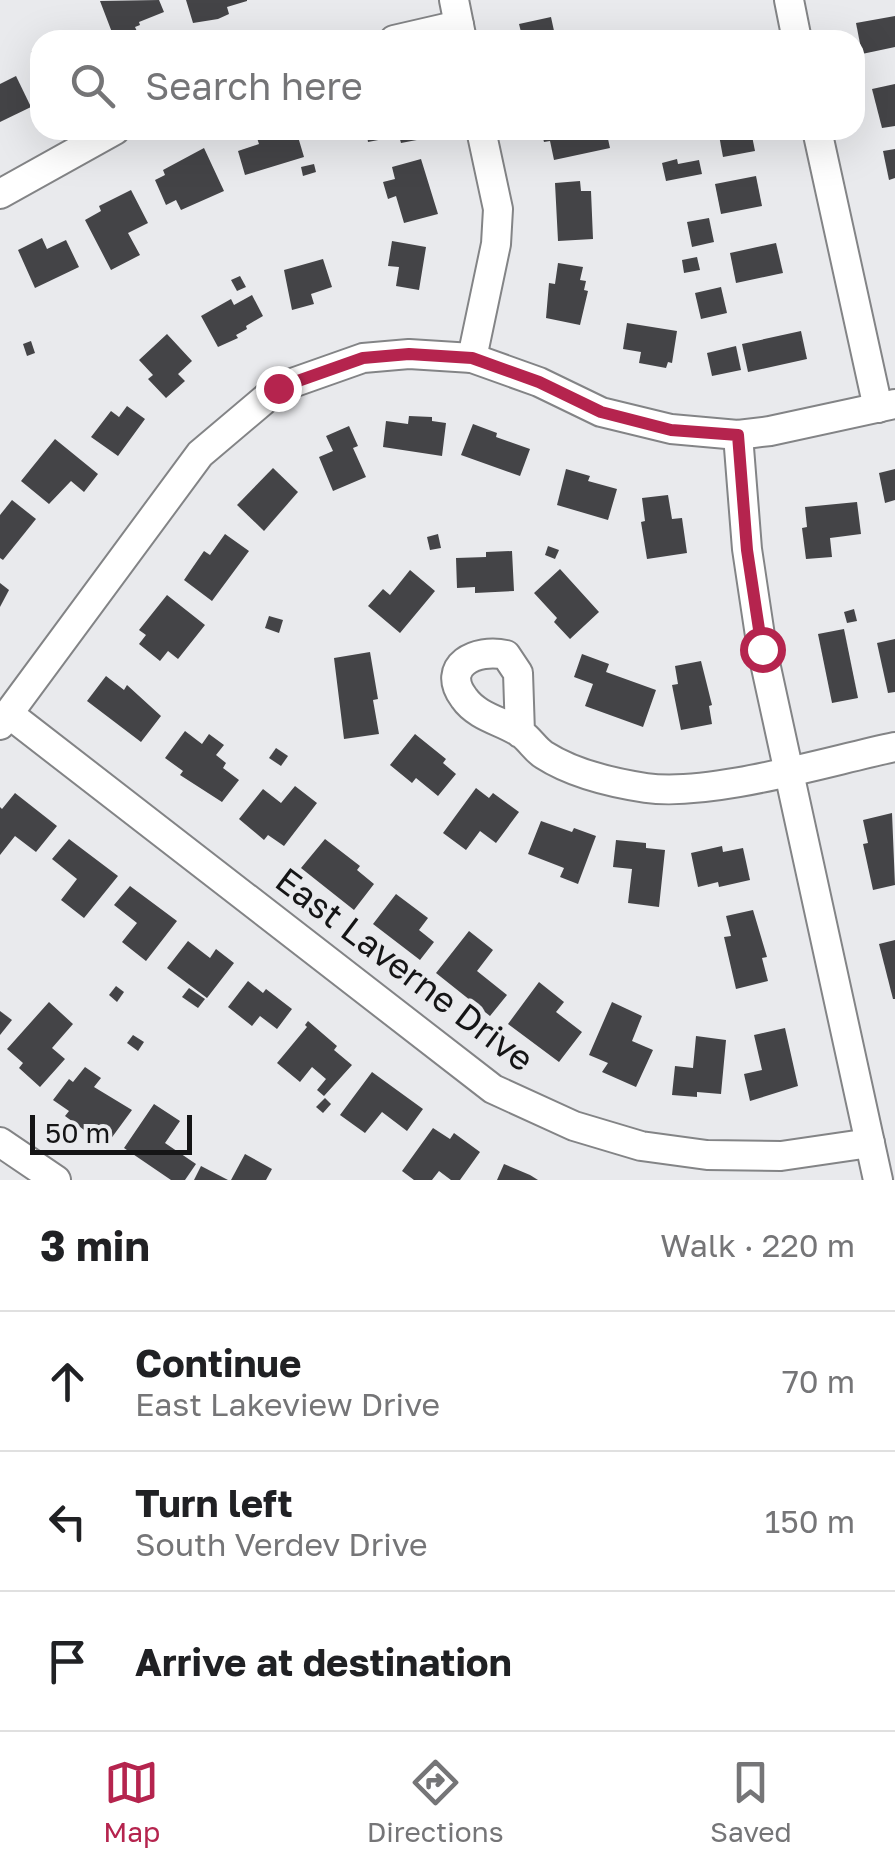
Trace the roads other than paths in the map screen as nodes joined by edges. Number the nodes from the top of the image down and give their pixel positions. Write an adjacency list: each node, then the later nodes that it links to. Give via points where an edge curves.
1 (788, 0): 4 (street)
2 (458, 22): 3 (street)
3 (430, 30)
4 (795, 30)
5 (97, 140): 8 (street)
6 (483, 140): 9 (street, via 498,210)
7 (820, 140): 10 (street)
8 (0, 194)
9 (472, 358): 11 (street, via 601,412 671,430); 12 (street, via 363,358 278,388 200,454)
10 (886, 406): 11 (street)
11 (738, 435): 15 (street, via 747,550)
12 (4, 719): 17 (street, East Laverne Drive, via 493,1088 574,1126 707,1156 780,1156)
13 (520, 733): 15 (street, via 544,755 594,776 649,788 710,786)
14 (895, 746): 15 (street)
15 (787, 770): 17 (street)
16 (0, 1142): 18 (street)
17 (870, 1143): 19 (street)
18 (56, 1180)
19 (878, 1180)

